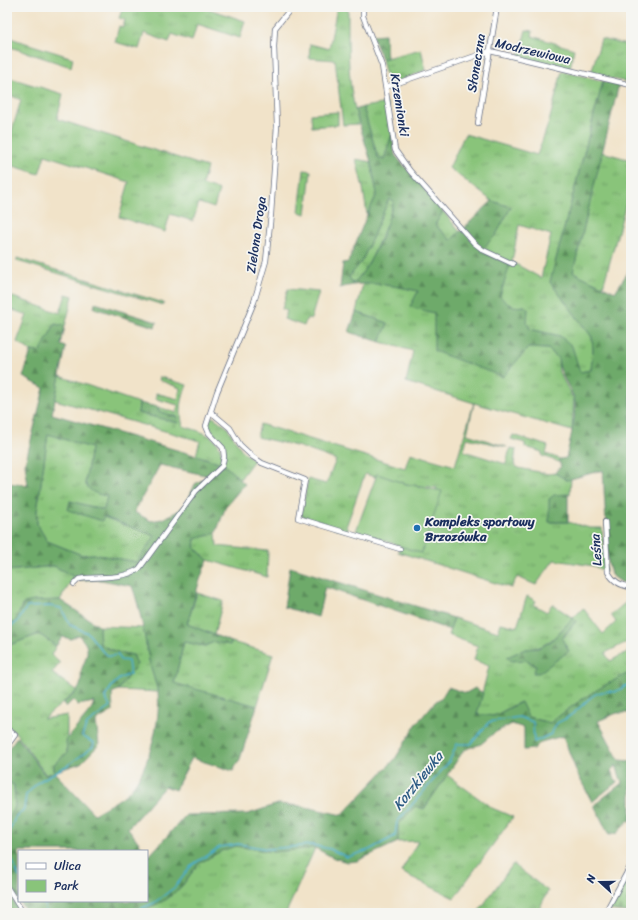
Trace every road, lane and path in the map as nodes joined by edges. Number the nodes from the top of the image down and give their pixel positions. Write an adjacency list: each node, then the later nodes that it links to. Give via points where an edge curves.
1 (292, 7): 9 (street, Zielona Droga, via 275,28 277,126 272,214 266,260 254,302)
2 (363, 7): 6 (street, Krzemionki, via 363,16 382,66)
3 (497, 7): 4 (street, Słoneczna)
4 (490, 51): 5 (street, Modrzewiowa); 6 (street, Modrzewiowa); 7 (street, Słoneczna)
5 (631, 85)
6 (386, 87): 8 (street, Krzemionki, via 395,150 410,171 474,244)
7 (478, 123)
8 (513, 264)
9 (211, 412): 11 (street, via 230,428 240,445 253,457 305,480 298,518); 12 (street, Zielona Droga, via 206,426 209,433 224,448 224,462 219,469 196,491 139,569 116,577 79,579)
10 (605, 522): 13 (street, Leśna, via 608,572 623,586)
11 (400, 549)
12 (74, 584)
13 (631, 587)
14 (7, 728): 15 (street, via 15,736)
15 (7, 746)
16 (631, 865): 18 (street)
17 (7, 887): 19 (street)
18 (605, 912)
19 (23, 913)

